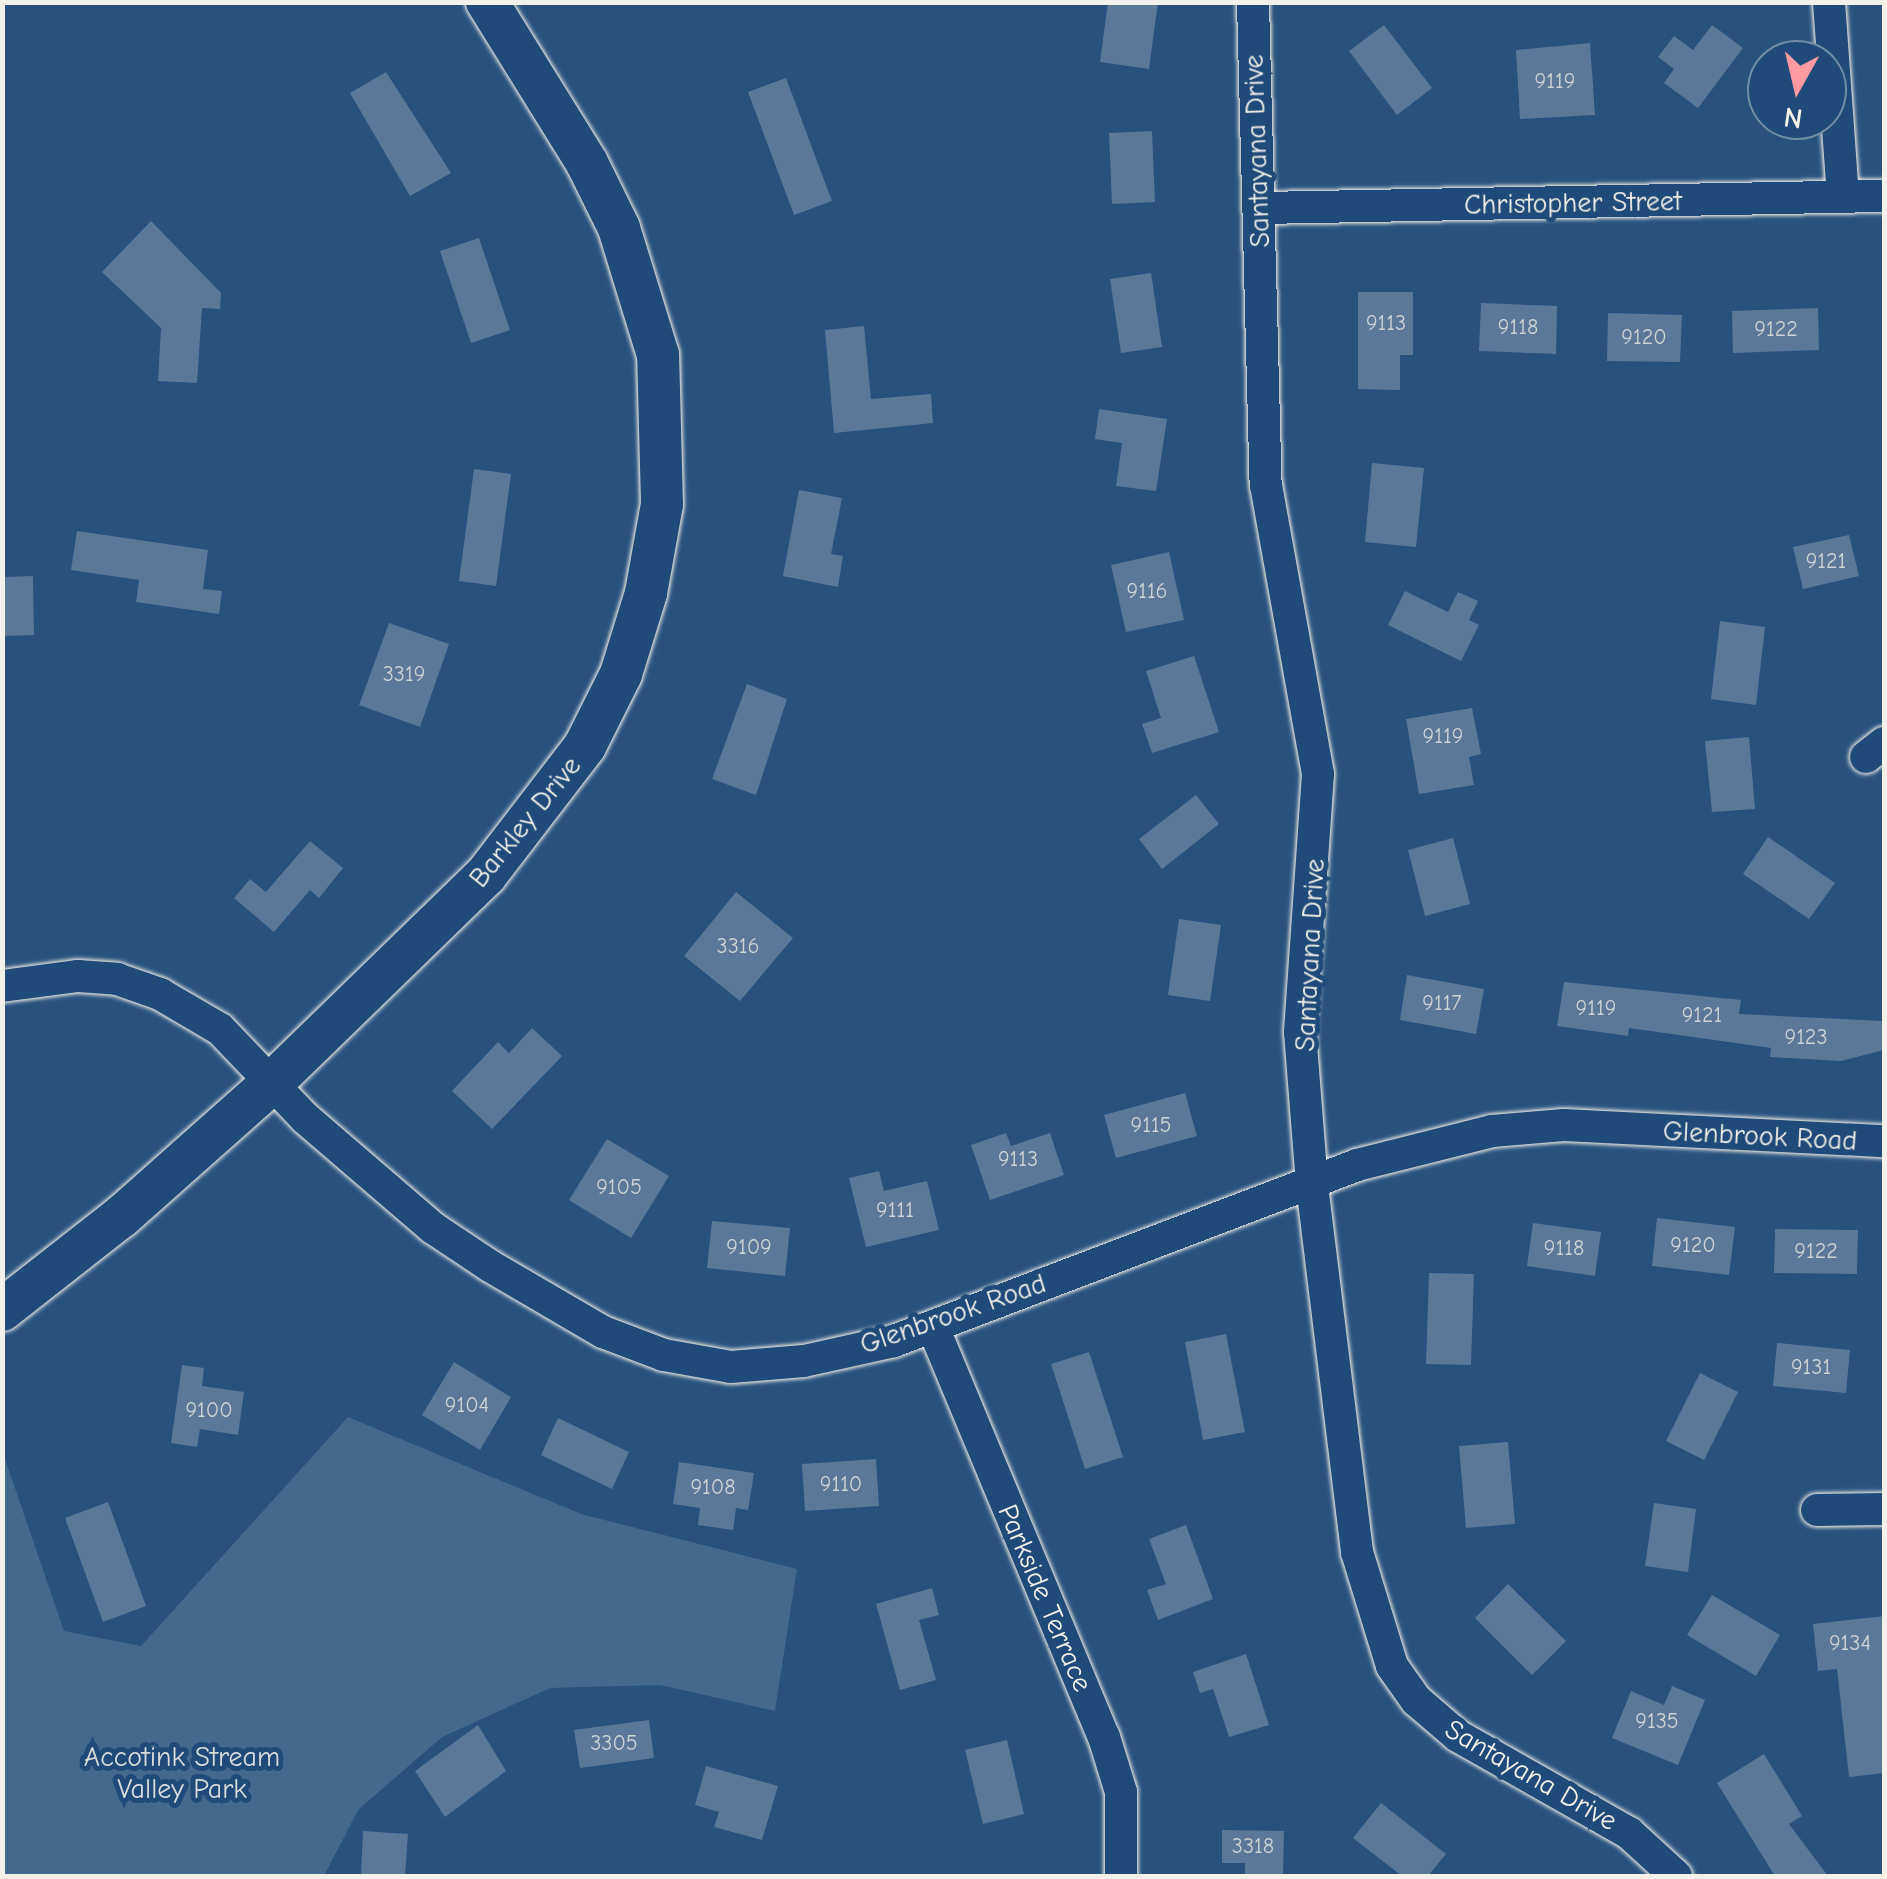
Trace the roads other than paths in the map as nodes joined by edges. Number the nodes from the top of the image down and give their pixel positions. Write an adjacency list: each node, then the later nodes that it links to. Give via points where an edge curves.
1 (487, 2): 8 (street, Barkley Drive, via 588,163 642,291 658,354 664,454 646,593 621,674 544,808 486,876)
2 (1253, 2): 6 (street, Santayana Drive)
3 (1829, 2): 4 (street)
4 (1843, 196): 5 (street, Christopher Street); 6 (street, Christopher Street)
5 (1884, 196)
6 (1262, 208): 10 (street, Santayana Drive, via 1266,485 1318,774 1300,1032)
7 (2, 986): 8 (street, Glenbrook Road, via 78,976 132,983 220,1029)
8 (272, 1083): 11 (street, Barkley Drive, via 122,1216); 12 (street, Glenbrook Road, via 433,1228 638,1346 712,1365 761,1366)
9 (1884, 1140): 10 (street, Glenbrook Road, via 1532,1126 1357,1165)
10 (1312, 1185): 12 (street, Glenbrook Road); 16 (street, Santayana Drive, via 1357,1552 1392,1666 1416,1700 1458,1736 1629,1832)
11 (2, 1310)
12 (933, 1327): 15 (street, Parkside Terrace, via 1104,1737 1120,1792)
13 (1884, 1509): 14 (street)
14 (1817, 1510)
15 (1121, 1876)
16 (1676, 1876)

